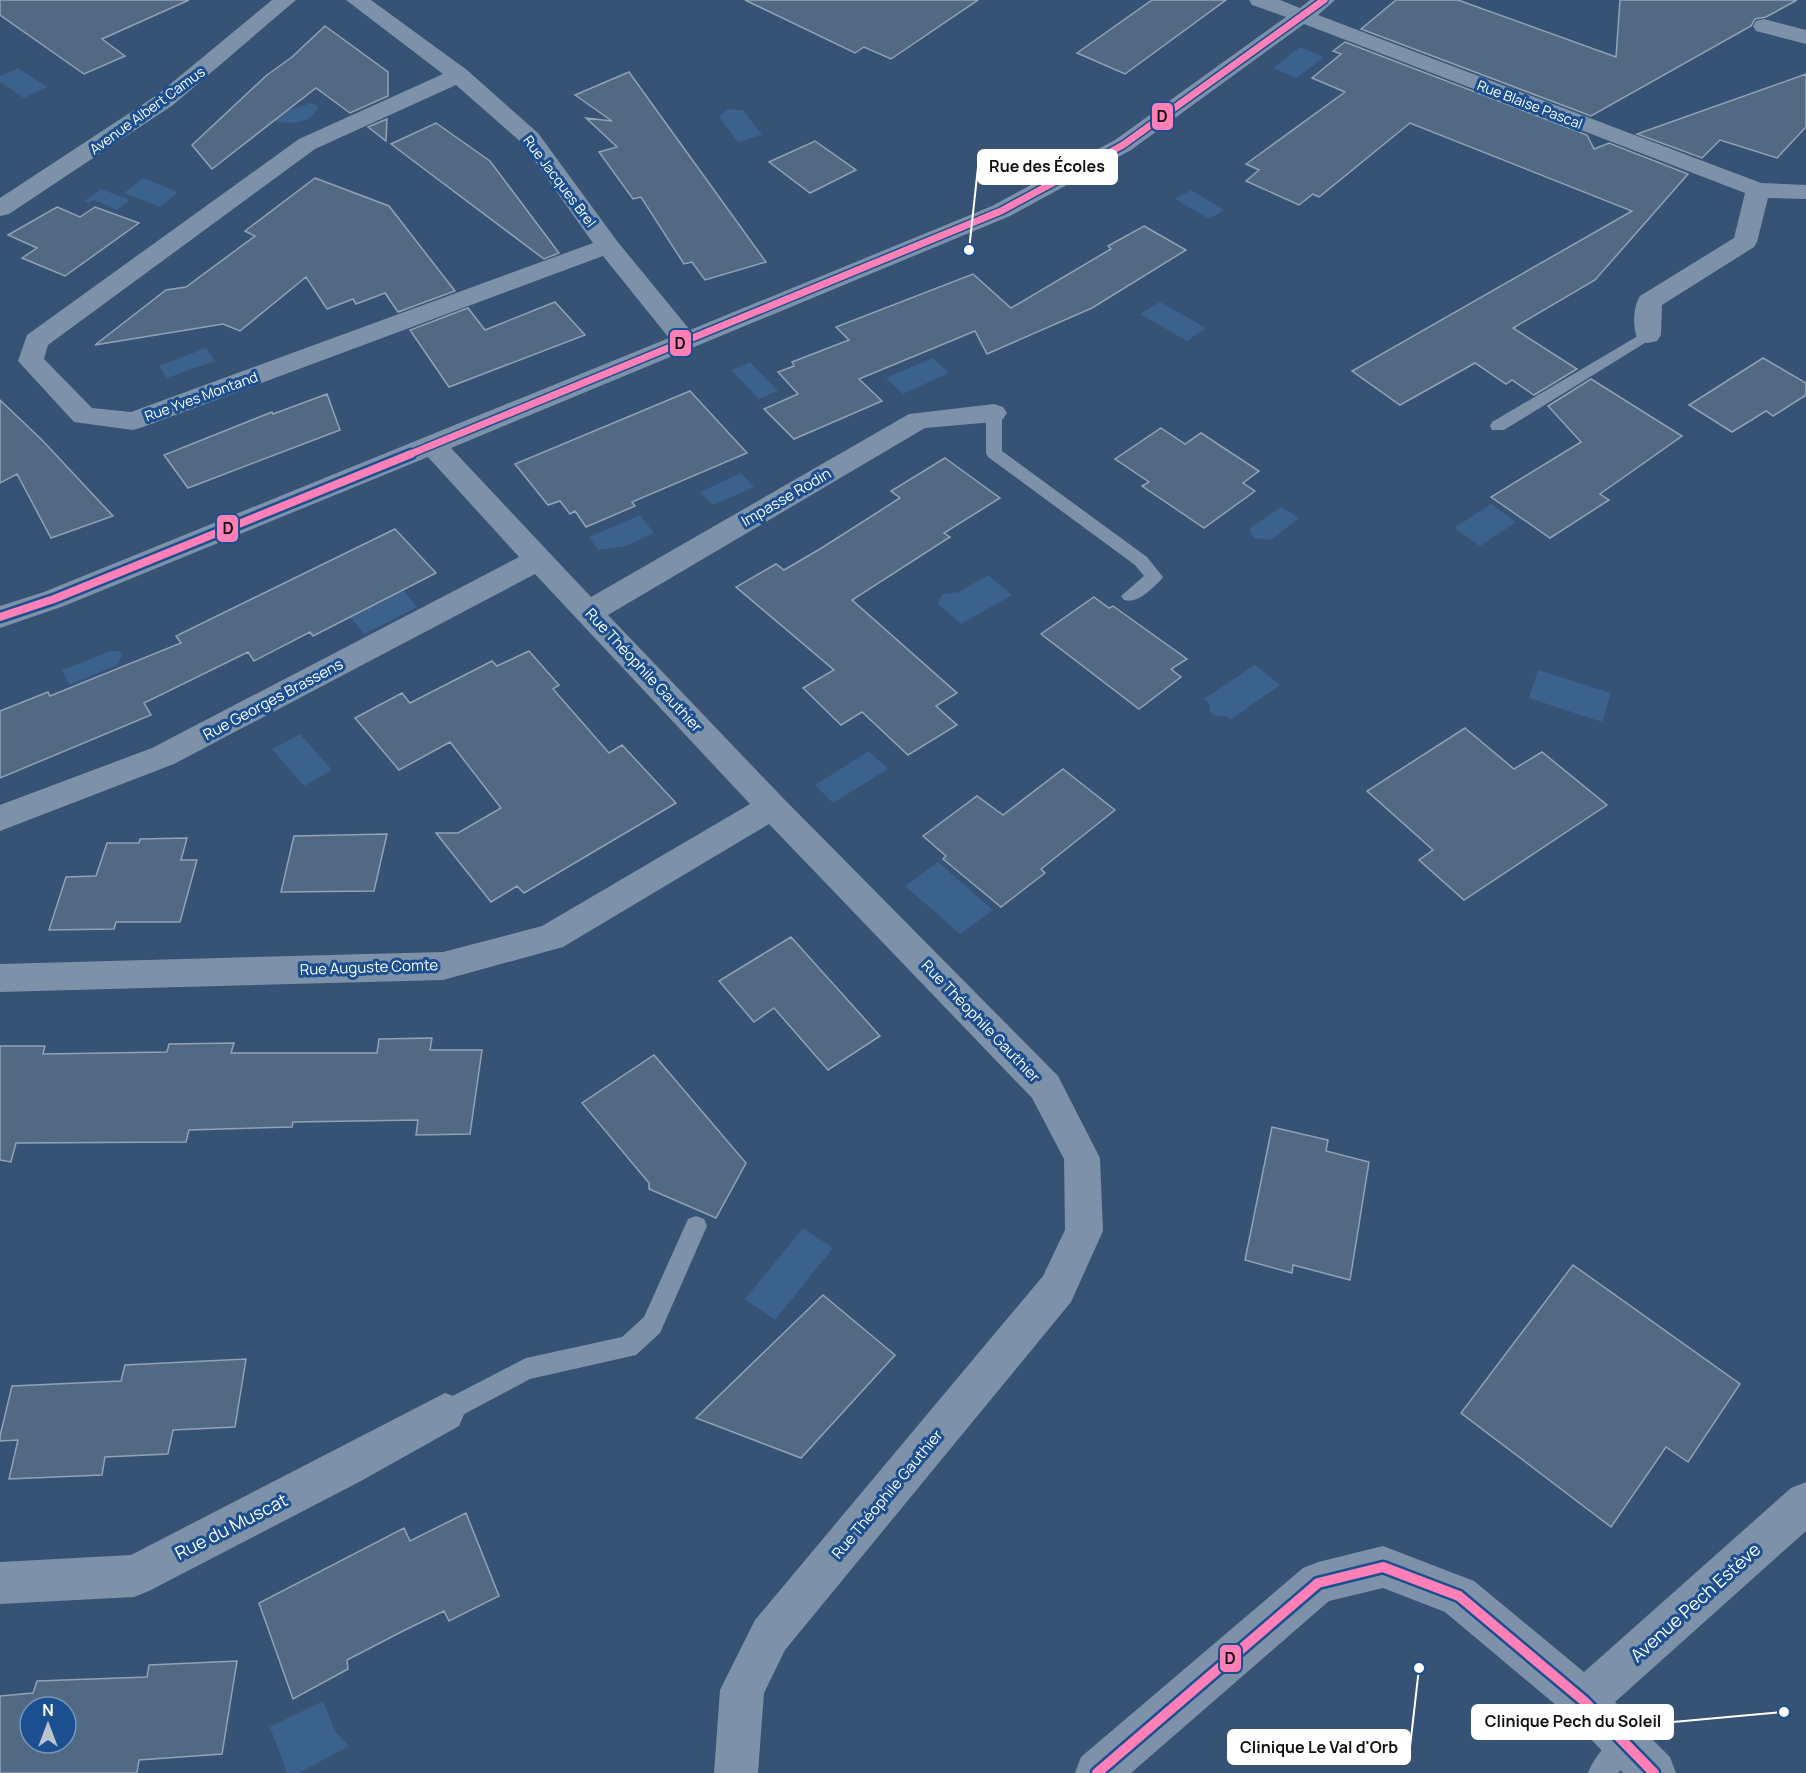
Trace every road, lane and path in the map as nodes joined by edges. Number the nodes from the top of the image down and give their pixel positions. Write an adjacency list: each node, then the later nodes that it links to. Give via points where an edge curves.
1 (285, 0): 11 (street, Avenue Albert Camus, via 165,100)
2 (1260, 0): 5 (street, Rue Blaise Pascal)
3 (1324, 0): 5 (street)
4 (373, 3): 8 (street, Rue Jacques Brel)
5 (1302, 17): 9 (street, Rue Blaise Pascal); 14 (street, via 1123,145 1001,211)
6 (1764, 26): 7 (street)
7 (1806, 37)
8 (459, 75): 12 (street, Rue Jacques Brel, via 530,138); 12 (street, Rue Yves Montand, via 307,144 36,340 31,361 84,416 133,421)
9 (1758, 190): 10 (street, Rue Blaise Pascal); 13 (street, via 1745,242 1648,302)
10 (1806, 192)
11 (0, 209)
12 (608, 246): 14 (street, Rue Jacques Brel)
13 (1648, 335): 16 (lane)
14 (685, 340): 17 (street)
15 (993, 413): 19 (lane, via 994,453 1141,561 1154,577); 20 (street, Impasse Rodin, via 919,420)
16 (1498, 426)
17 (432, 444): 18 (street, Rue Théophile Gauthier); 21 (street, via 65,595)
18 (538, 560): 20 (street, Rue Théophile Gauthier); 23 (street, Rue Georges Brassens, via 163,756)
19 (1130, 596)
20 (589, 612): 22 (street, Rue Théophile Gauthier)
21 (0, 617)
22 (772, 807): 24 (street, Rue Auguste Comte, via 551,937 443,966); 31 (street, Rue Théophile Gauthier, via 1045,1087 1082,1158 1084,1231 1057,1289 770,1635 742,1690)
23 (0, 818)
24 (0, 978)
25 (696, 1227): 26 (lane, via 652,1325 628,1347 526,1369)
26 (445, 1412): 28 (street, Rue du Muscat, via 134,1576)
27 (1806, 1503): 29 (street, Avenue Pech Estève)
28 (0, 1583)
29 (1584, 1701): 30 (street); 32 (street, via 1459,1596 1383,1567 1318,1583)
30 (1613, 1758): 33 (street)
31 (736, 1773)
32 (1097, 1773)
33 (1654, 1773)

